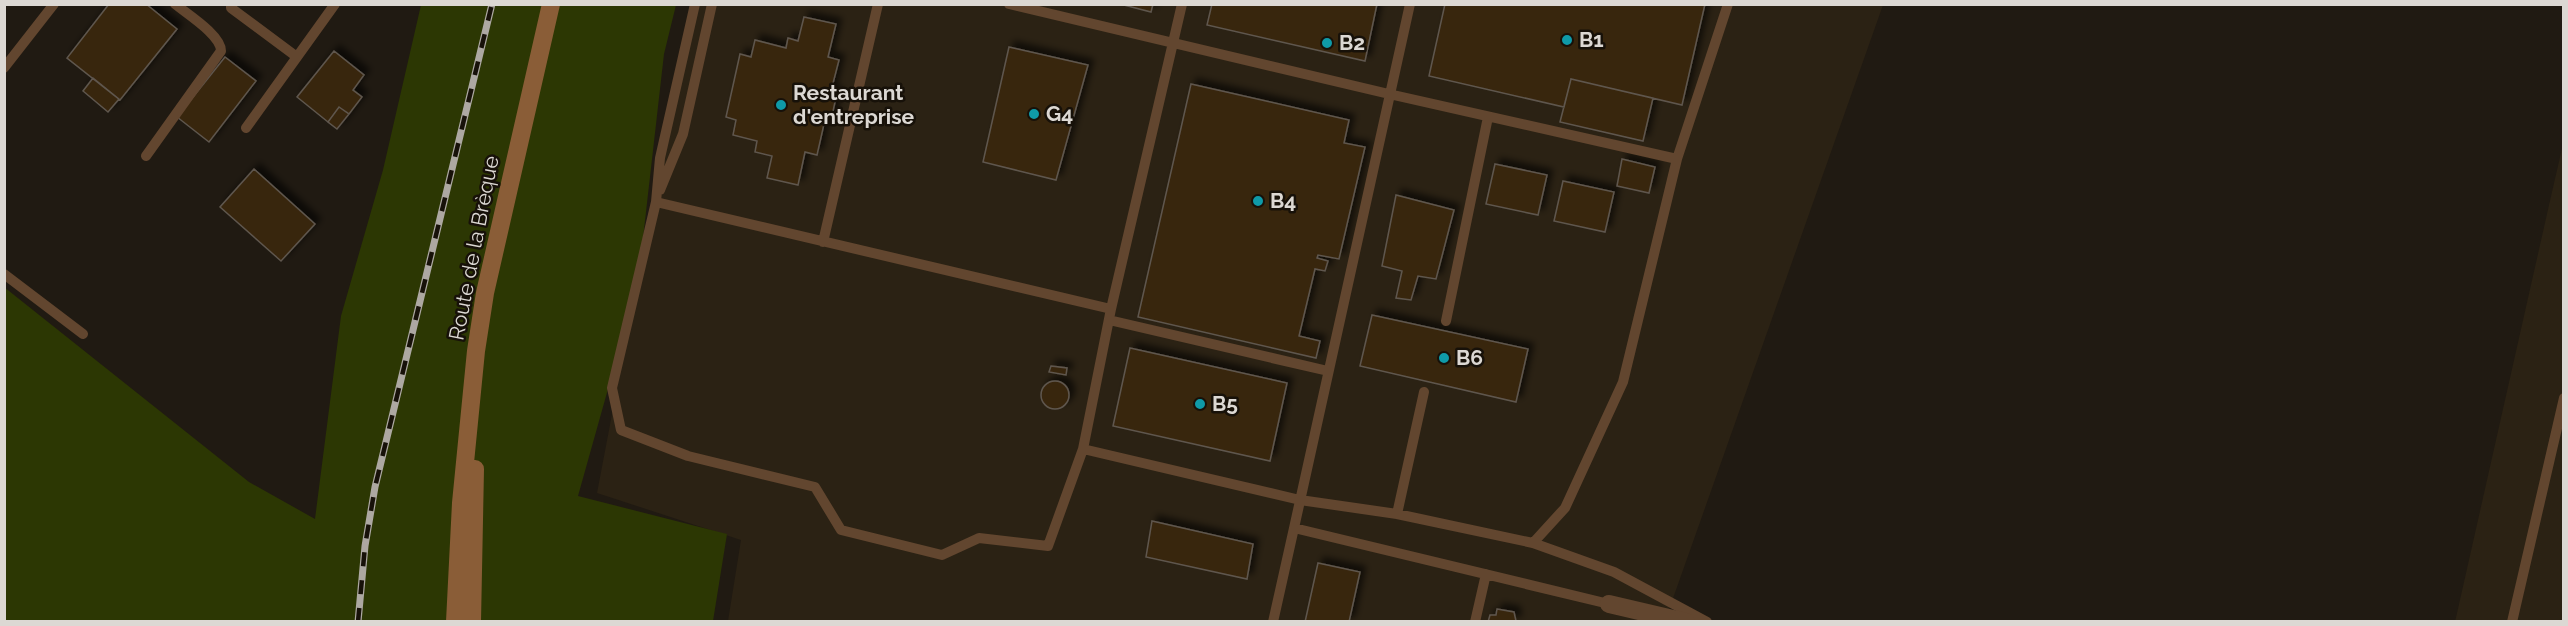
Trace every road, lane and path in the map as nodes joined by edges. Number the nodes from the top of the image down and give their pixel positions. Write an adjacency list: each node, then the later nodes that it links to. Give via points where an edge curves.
1 (54, 4): 15 (lane)
2 (175, 4): 19 (lane, via 216,37 221,51)
3 (231, 4): 14 (lane, via 231,8)
4 (335, 4): 14 (lane)
5 (551, 4): 27 (main road, Route de la Brèque)
6 (695, 4): 21 (lane, via 660,158)
7 (712, 4): 21 (lane, via 683,134)
8 (878, 4): 22 (lane)
9 (1009, 4): 13 (lane)
10 (1182, 4): 13 (lane)
11 (1410, 4): 16 (lane)
12 (1728, 4): 20 (lane)
13 (1173, 43): 16 (lane); 24 (lane)
14 (297, 57): 18 (lane)
15 (4, 68)
16 (1389, 94): 17 (lane); 28 (lane)
17 (1488, 117): 20 (lane); 25 (lane)
18 (246, 128)
19 (146, 156)
20 (1677, 159): 35 (lane, via 1623,382 1565,508)
21 (656, 202): 22 (lane); 31 (lane, via 612,388 621,430 688,456 814,487 841,530 942,555 980,538 1048,546)
22 (822, 242): 24 (lane)
23 (4, 273): 26 (lane)
24 (1110, 315): 28 (lane); 31 (lane)
25 (1446, 321)
26 (83, 334)
27 (476, 351): 38 (main road, Route de la Brèque, via 461,503); 39 (main road)
28 (1328, 371): 32 (lane)
29 (1424, 392): 33 (lane)
30 (2564, 398): 44 (lane)
31 (1083, 449): 32 (lane)
32 (1300, 500): 33 (lane); 34 (lane)
33 (1397, 514): 35 (lane)
34 (1294, 528): 36 (lane); 40 (lane)
35 (1533, 543): 43 (lane, via 1614,572)
36 (1486, 574): 37 (lane); 41 (lane)
37 (1609, 604): 42 (street)
38 (455, 621)
39 (472, 621)
40 (1273, 621)
41 (1475, 621)
42 (1686, 621)
43 (1707, 621)
44 (2512, 621)

